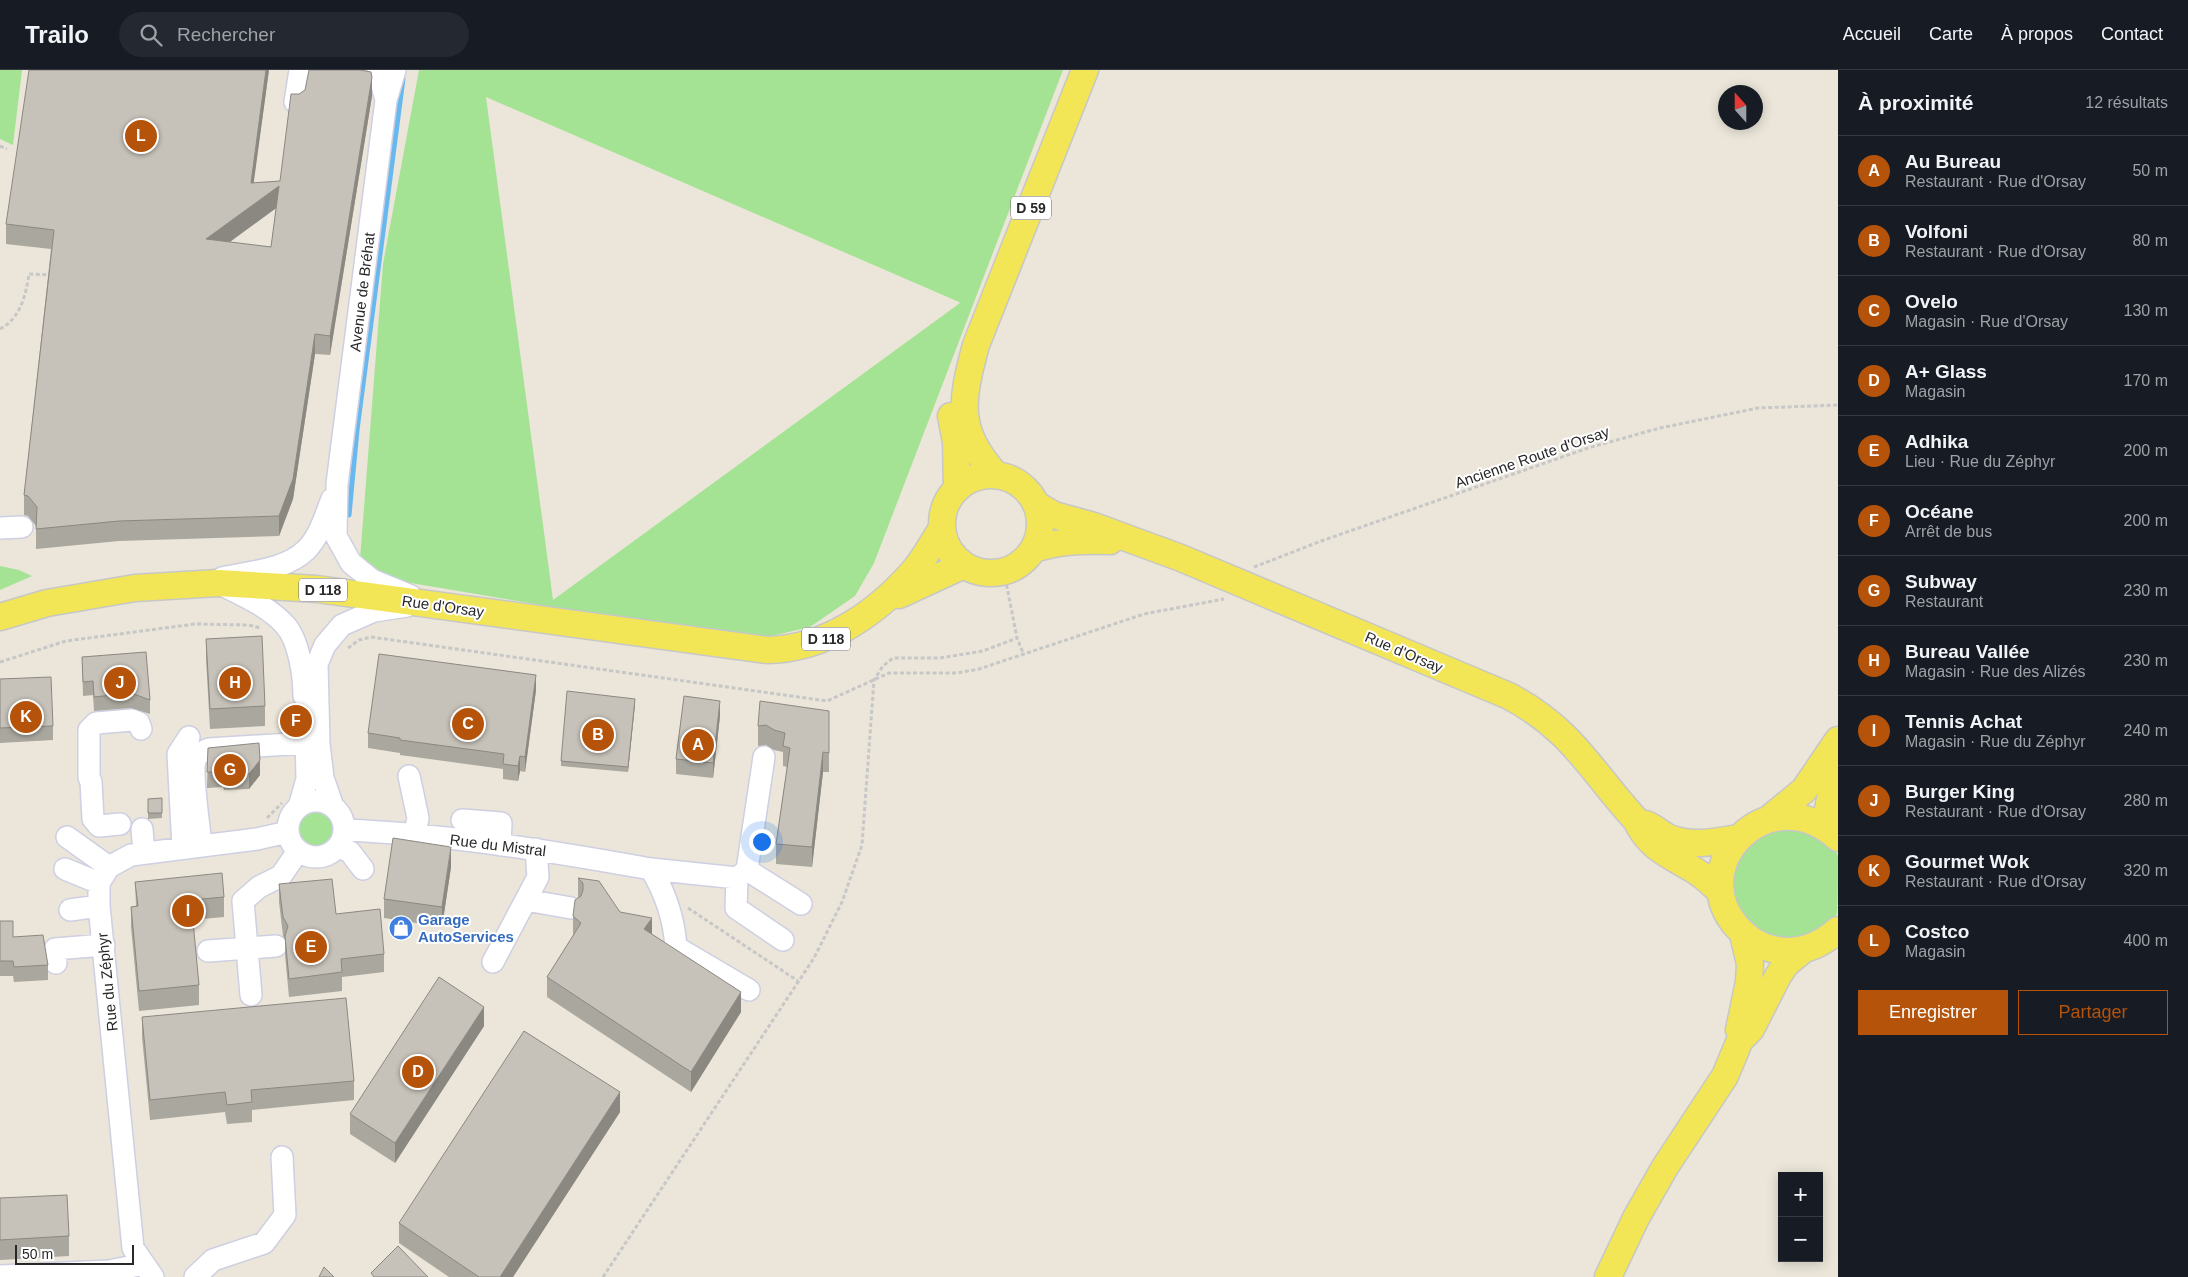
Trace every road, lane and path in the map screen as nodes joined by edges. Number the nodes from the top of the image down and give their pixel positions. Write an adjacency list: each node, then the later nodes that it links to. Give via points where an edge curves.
1 (300, 70): 6 (street)
2 (378, 70): 5 (street, Avenue de Bréhat)
3 (394, 70): 5 (street, Avenue de Bréhat)
4 (1085, 70): 11 (main road, D 59)
5 (386, 100): 14 (street, Avenue de Bréhat)
6 (295, 102)
7 (0, 146): 8 (path)
8 (7, 149)
9 (51, 275): 10 (path, via 29,274 25,297 10,324)
10 (0, 329)
11 (976, 346): 13 (main road, D 59, via 966,385 964,412 979,456); 15 (main road, D 59, via 956,384 951,414 956,442)
12 (1838, 405): 24 (path, Ancienne Route d'Orsay, via 1758,408 1660,428 1588,448 1261,563)
13 (996, 475): 15 (main road, via 968,480); 16 (main road, via 1021,484)
14 (337, 484): 25 (street, Avenue de Bréhat, via 320,529 306,550 289,561); 27 (street, Avenue de Bréhat, via 336,536 351,563 372,580)
15 (957, 489): 19 (main road, via 947,502)
16 (1037, 505): 20 (main road, Rue d'Orsay, via 1054,515 1094,526); 21 (main road, via 1040,535)
17 (22, 527): 18 (street)
18 (0, 528)
19 (942, 528): 22 (main road, via 953,555); 28 (main road, Rue d'Orsay / D 118, via 917,567)
20 (1133, 542): 21 (main road, Rue d'Orsay, via 1077,540); 47 (main road, Rue d'Orsay, via 1181,558 1528,706 1570,740)
21 (1034, 549): 23 (main road, via 1016,567)
22 (964, 565): 23 (main road, via 976,571); 28 (main road, Rue d'Orsay / D 118)
23 (1004, 572): 31 (path)
24 (1250, 572)
25 (209, 583): 27 (main road, Rue d'Orsay / D 118, via 317,590); 29 (main road, Rue d'Orsay / D 118, via 135,588 47,603); 39 (street, via 259,604 286,626 302,664)
26 (1230, 596): 33 (path, via 1144,614)
27 (427, 603): 28 (main road, Rue d'Orsay / D 118, via 767,650 788,650 829,638); 44 (street, via 374,612 342,625 325,645 317,664 319,744 323,778)
28 (876, 607)
29 (0, 617)
30 (261, 628): 34 (path, via 248,624 195,624 66,641)
31 (1016, 638): 33 (path); 35 (path, via 983,651 940,658 893,658)
32 (343, 652): 35 (path, via 359,640 371,637 827,701)
33 (1024, 655): 35 (path, via 957,673 889,673)
34 (0, 662)
35 (874, 680): 83 (path, via 862,845 842,902 814,958)
36 (141, 729): 49 (street, via 139,723 132,720 96,723 89,730 93,819 99,826)
37 (189, 736): 58 (street, via 178,754)
38 (1838, 740): 45 (main road, via 1804,790)
39 (306, 744): 43 (street, via 306,778); 58 (street, via 208,749 200,753 195,760 197,807)
40 (1838, 754): 51 (main road)
41 (764, 757): 64 (street)
42 (409, 776): 52 (street, via 418,818)
43 (292, 803): 44 (street, via 316,802); 48 (path); 56 (street, via 289,823)
44 (333, 807): 54 (street, via 339,813)
45 (1770, 818): 51 (main road, via 1808,818); 55 (main road, via 1752,826)
46 (462, 820): 57 (street, via 501,823)
47 (1636, 820): 55 (main road, via 1681,842 1706,844); 66 (main road, Rue d'Orsay, via 1642,833 1662,851 1703,876)
48 (262, 821)
49 (120, 824)
50 (142, 829): 60 (street)
51 (1832, 832)
52 (415, 834): 54 (street, Rue du Mistral); 57 (street, Rue du Mistral)
53 (67, 837): 65 (street)
54 (341, 838): 56 (street, via 323,856 306,855); 61 (street)
55 (1738, 838): 66 (main road, via 1722,872)
56 (293, 841): 58 (street, via 257,839); 78 (street, via 280,876 259,887 243,902)
57 (500, 845): 59 (street, Rue du Mistral)
58 (192, 847): 60 (street)
59 (536, 849): 63 (street, Rue du Mistral); 67 (street, via 538,877)
60 (144, 853): 65 (street, via 131,855)
61 (363, 868)
62 (65, 869): 65 (street)
63 (651, 869): 64 (street, Rue du Mistral, via 692,874); 84 (street, via 663,889 674,920 676,947)
64 (742, 874): 68 (street); 75 (street, via 736,908)
65 (104, 875): 69 (street, Rue du Zéphyr)
66 (1721, 892): 74 (main road, via 1725,909)
67 (526, 900): 71 (street); 81 (street)
68 (801, 904)
69 (99, 906): 72 (street); 76 (street, Rue du Zéphyr)
70 (686, 907): 83 (path)
71 (571, 908)
72 (70, 910)
73 (1838, 930): 79 (main road, via 1824,942)
74 (1744, 934): 79 (main road, via 1764,947 1782,951); 86 (main road, via 1750,964 1739,1026)
75 (782, 940)
76 (104, 945): 82 (street, via 55,949); 88 (street, Rue du Zéphyr, via 133,1248)
77 (276, 946): 78 (street)
78 (247, 948): 80 (street); 85 (street)
79 (1803, 950): 86 (main road, via 1786,964 1750,1029)
80 (208, 951)
81 (493, 962)
82 (56, 963)
83 (798, 981): 91 (path)
84 (749, 990)
85 (251, 995)
86 (1740, 1040): 92 (main road, via 1725,1076 1665,1167)
87 (282, 1157): 90 (street, via 285,1215 270,1236 264,1243 213,1260)
88 (148, 1271): 89 (street)
89 (0, 1276)
90 (195, 1277)
91 (603, 1277)
92 (1608, 1277)

